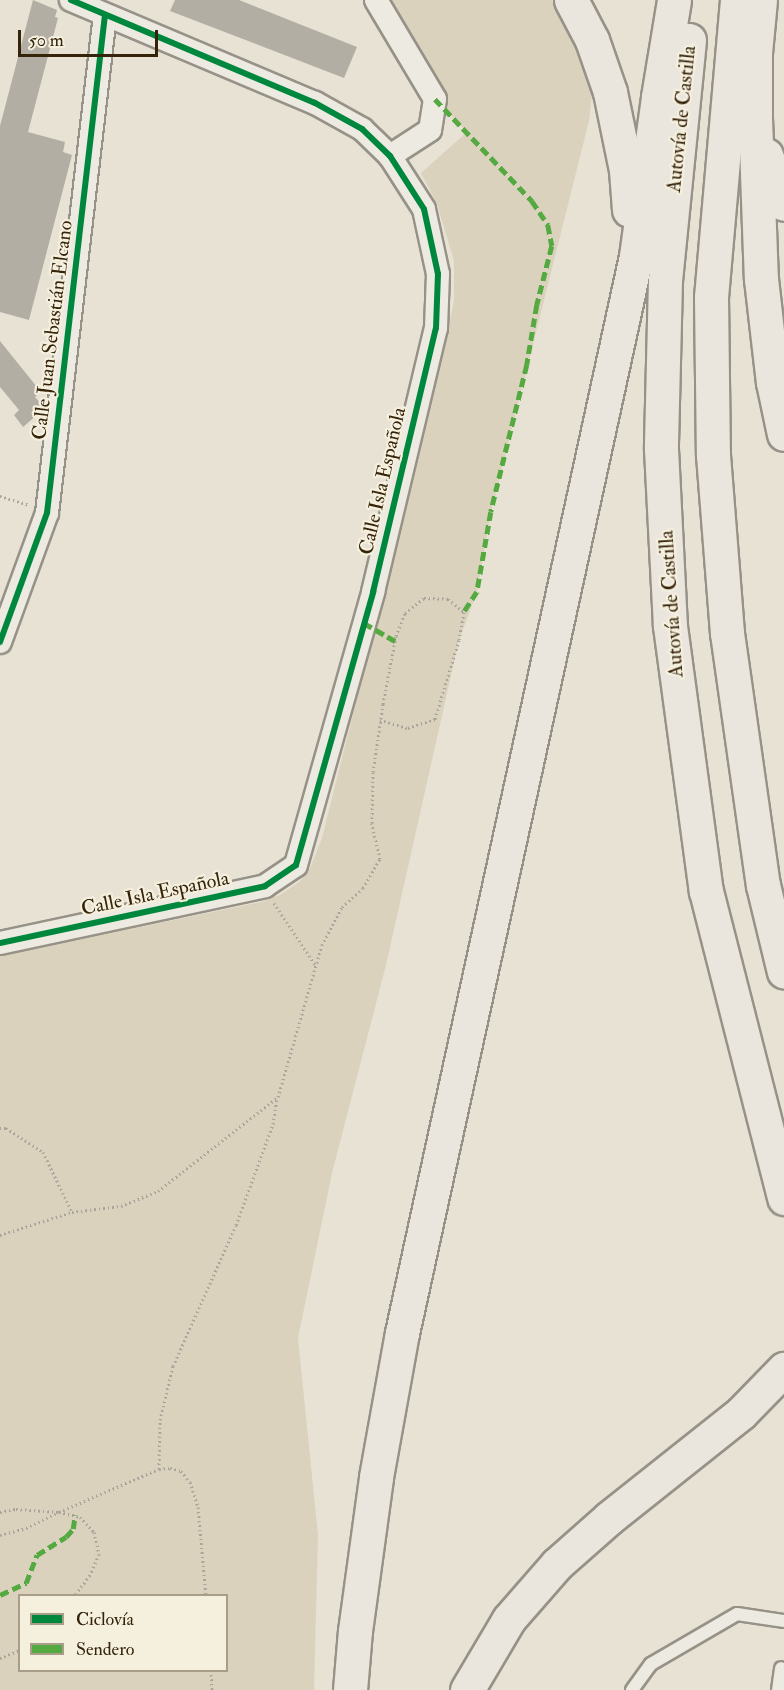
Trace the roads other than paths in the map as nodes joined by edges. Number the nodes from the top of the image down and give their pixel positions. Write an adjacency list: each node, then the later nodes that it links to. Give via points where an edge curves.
1 (71, 0): 8 (street, Calle Isla Española)
2 (376, 0): 10 (street, via 435,99 430,130)
3 (571, 0): 12 (highway, via 592,40 610,92 626,170 628,226)
4 (674, 0): 12 (highway, via 636,256)
5 (696, 0): 17 (highway, Autovía de Castilla, via 683,79 664,280 661,449 670,626 706,891)
6 (736, 0): 16 (highway, via 711,297 713,455 727,633 763,885)
7 (760, 0): 9 (highway)
8 (105, 15): 10 (street, Calle Isla Española, via 315,104 362,129); 14 (street, Calle Juan Sebastián Elcano, via 47,513)
9 (755, 118): 11 (highway); 13 (highway, via 761,279 773,382)
10 (390, 156): 15 (street, Calle Isla Española, via 424,209 438,274 436,328 373,592 296,865 265,886)
11 (784, 204)
12 (615, 354): 21 (highway, via 402,1333 376,1476)
13 (784, 434)
14 (0, 642)
15 (0, 943)
16 (784, 972)
17 (784, 1198)
18 (784, 1369): 22 (highway, via 741,1413 557,1564 509,1619)
19 (784, 1621): 23 (lane, via 737,1614 651,1664)
20 (782, 1668): 24 (lane)
21 (350, 1690)
22 (467, 1690)
23 (632, 1690)
24 (778, 1690)

